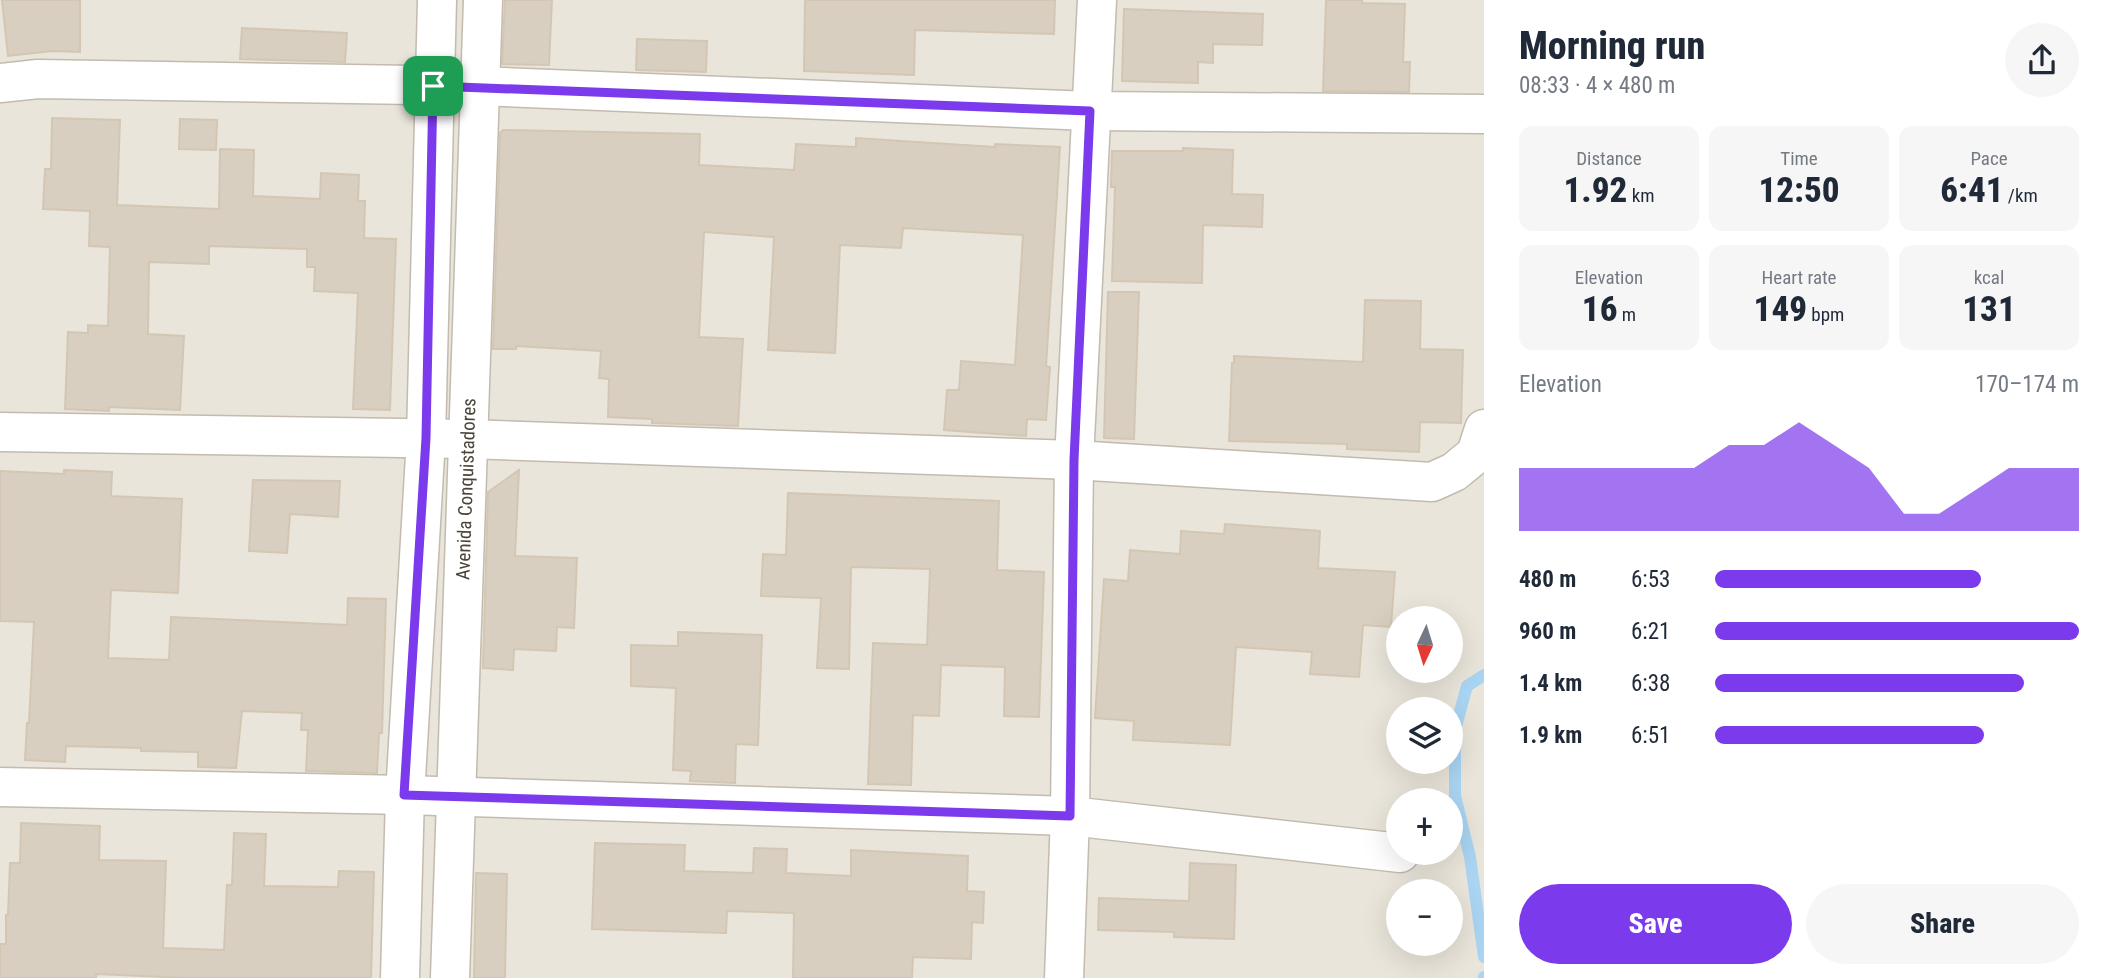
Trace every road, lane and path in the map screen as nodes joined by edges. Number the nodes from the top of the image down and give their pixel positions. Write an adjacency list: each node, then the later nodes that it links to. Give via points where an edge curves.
1 (437, 0): 5 (street)
2 (483, 0): 6 (street, Avenida Conquistadores)
3 (1097, 0): 7 (street)
4 (0, 83): 5 (street, via 37,79)
5 (433, 86): 6 (street); 11 (street)
6 (480, 86): 7 (street); 12 (street, Avenida Conquistadores)
7 (1090, 111): 8 (street); 13 (street)
8 (1484, 114)
9 (1484, 429): 13 (street, via 1476,454 1432,482)
10 (0, 432): 11 (street)
11 (426, 438): 12 (street); 15 (street)
12 (467, 439): 13 (street); 16 (street, Avenida Conquistadores)
13 (1074, 460): 17 (street)
14 (0, 787): 15 (street)
15 (404, 795): 16 (street); 19 (street)
16 (458, 798): 17 (street); 20 (street, Avenida Conquistadores)
17 (1070, 816): 18 (street); 21 (street)
18 (1386, 851)
19 (400, 978)
20 (450, 978)
21 (1064, 978)

